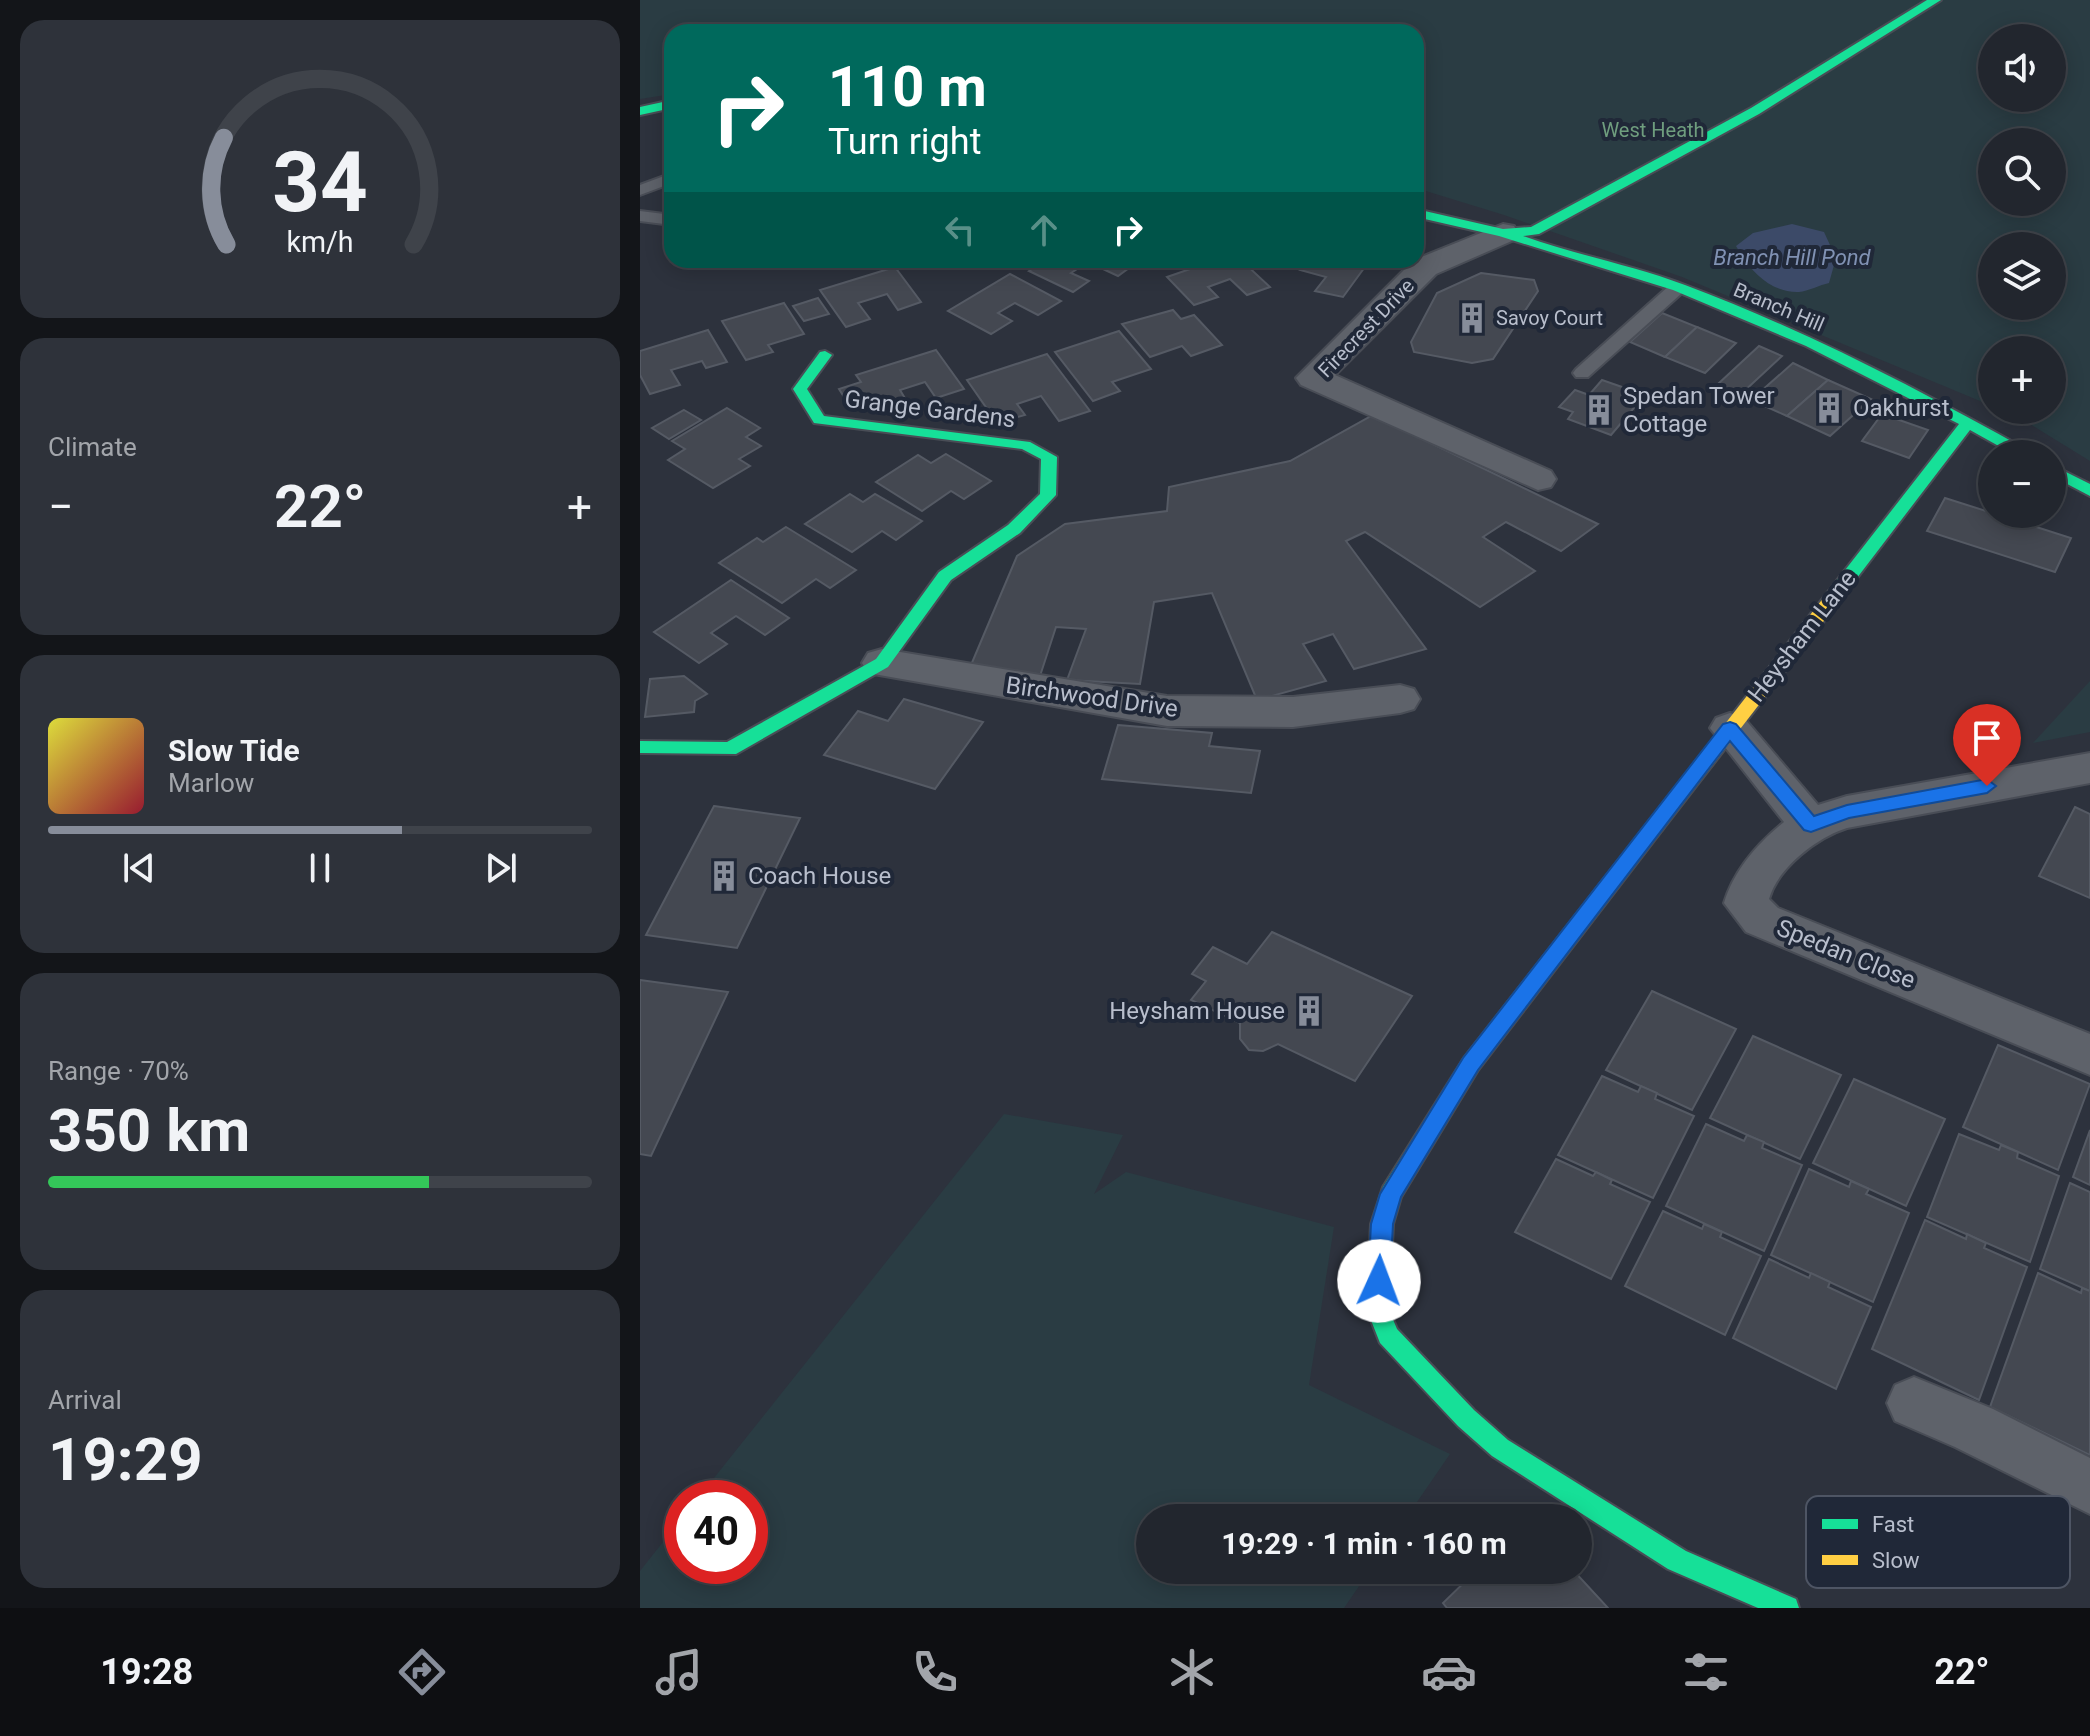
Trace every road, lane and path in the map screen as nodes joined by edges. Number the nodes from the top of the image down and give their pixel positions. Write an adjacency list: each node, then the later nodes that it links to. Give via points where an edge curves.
1 (1935, 0): 9 (street, via 1755,111 1534,231)
2 (664, 106): 3 (street)
3 (640, 111)
4 (664, 181): 5 (lane)
5 (640, 190)
6 (1424, 215): 9 (street)
7 (640, 216): 8 (lane)
8 (664, 220)
9 (1503, 233): 10 (street, Firecrest Drive); 12 (street, Branch Hill)
10 (1424, 262)
11 (1414, 268): 18 (street, Firecrest Drive, via 1313,378)
12 (1676, 289): 14 (lane); 15 (street, Branch Hill, via 1788,333)
13 (825, 355): 20 (street, Grange Gardens, via 800,389 819,420 999,440 1049,457 1048,495 1014,529 945,576)
14 (1582, 373)
15 (1968, 422): 16 (street, Branch Hill); 22 (street, Heysham Lane)
16 (2000, 440)
17 (2066, 478): 19 (street)
18 (1538, 479)
19 (2090, 491)
20 (882, 663): 21 (street, Birchwood Drive, via 1167,711 1293,712); 23 (street, Grange Gardens, via 730,749)
21 (1400, 699)
22 (1730, 728): 25 (street); 29 (street, Heysham Lane, via 1471,1064 1391,1194 1382,1224 1378,1310 1388,1336 1500,1448 1677,1560)
23 (640, 747)
24 (2090, 768): 25 (street, Spedan Close, via 1847,812)
25 (1811, 825): 26 (street, Spedan Close, via 1764,868 1747,893 1746,903 1762,920)
26 (2090, 1055)
27 (1914, 1403): 28 (street)
28 (2090, 1487)
29 (1787, 1608)

